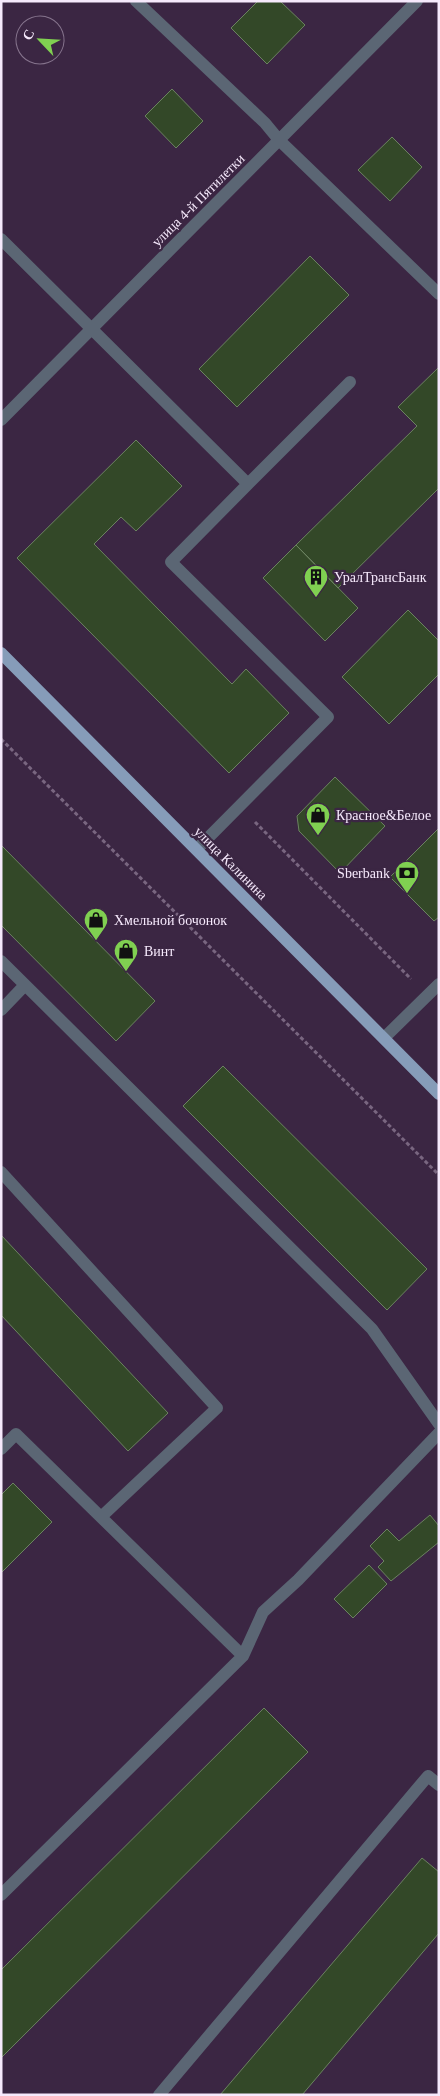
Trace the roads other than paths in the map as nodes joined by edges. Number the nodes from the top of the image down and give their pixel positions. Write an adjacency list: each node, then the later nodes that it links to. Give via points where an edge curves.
1 (136, 1): 3 (street)
2 (417, 1): 3 (street, улица 4-й Пятилетки)
3 (279, 140): 5 (street); 6 (street, улица 4-й Пятилетки)
4 (1, 239): 6 (street)
5 (439, 294)
6 (91, 329): 8 (street, улица 4-й Пятилетки); 9 (street)
7 (350, 382): 9 (street)
8 (1, 420)
9 (248, 484): 11 (street, via 171,562 328,716)
10 (1, 654): 11 (main road, улица Калинина)
11 (196, 850): 16 (main road, улица Калинина)
12 (1, 961): 14 (street)
13 (439, 984): 16 (street)
14 (26, 985): 15 (street); 19 (street, via 372,1329)
15 (1, 1010)
16 (384, 1038): 17 (main road, улица Калинина)
17 (439, 1094)
18 (1, 1172): 22 (street, via 217,1408)
19 (439, 1424)
20 (439, 1433): 23 (street, via 298,1580 263,1612)
21 (1, 1449): 22 (street, via 16,1434)
22 (101, 1517): 23 (street)
23 (243, 1656): 25 (street)
24 (439, 1785): 26 (street, via 428,1776)
25 (1, 1895)
26 (159, 2095)

